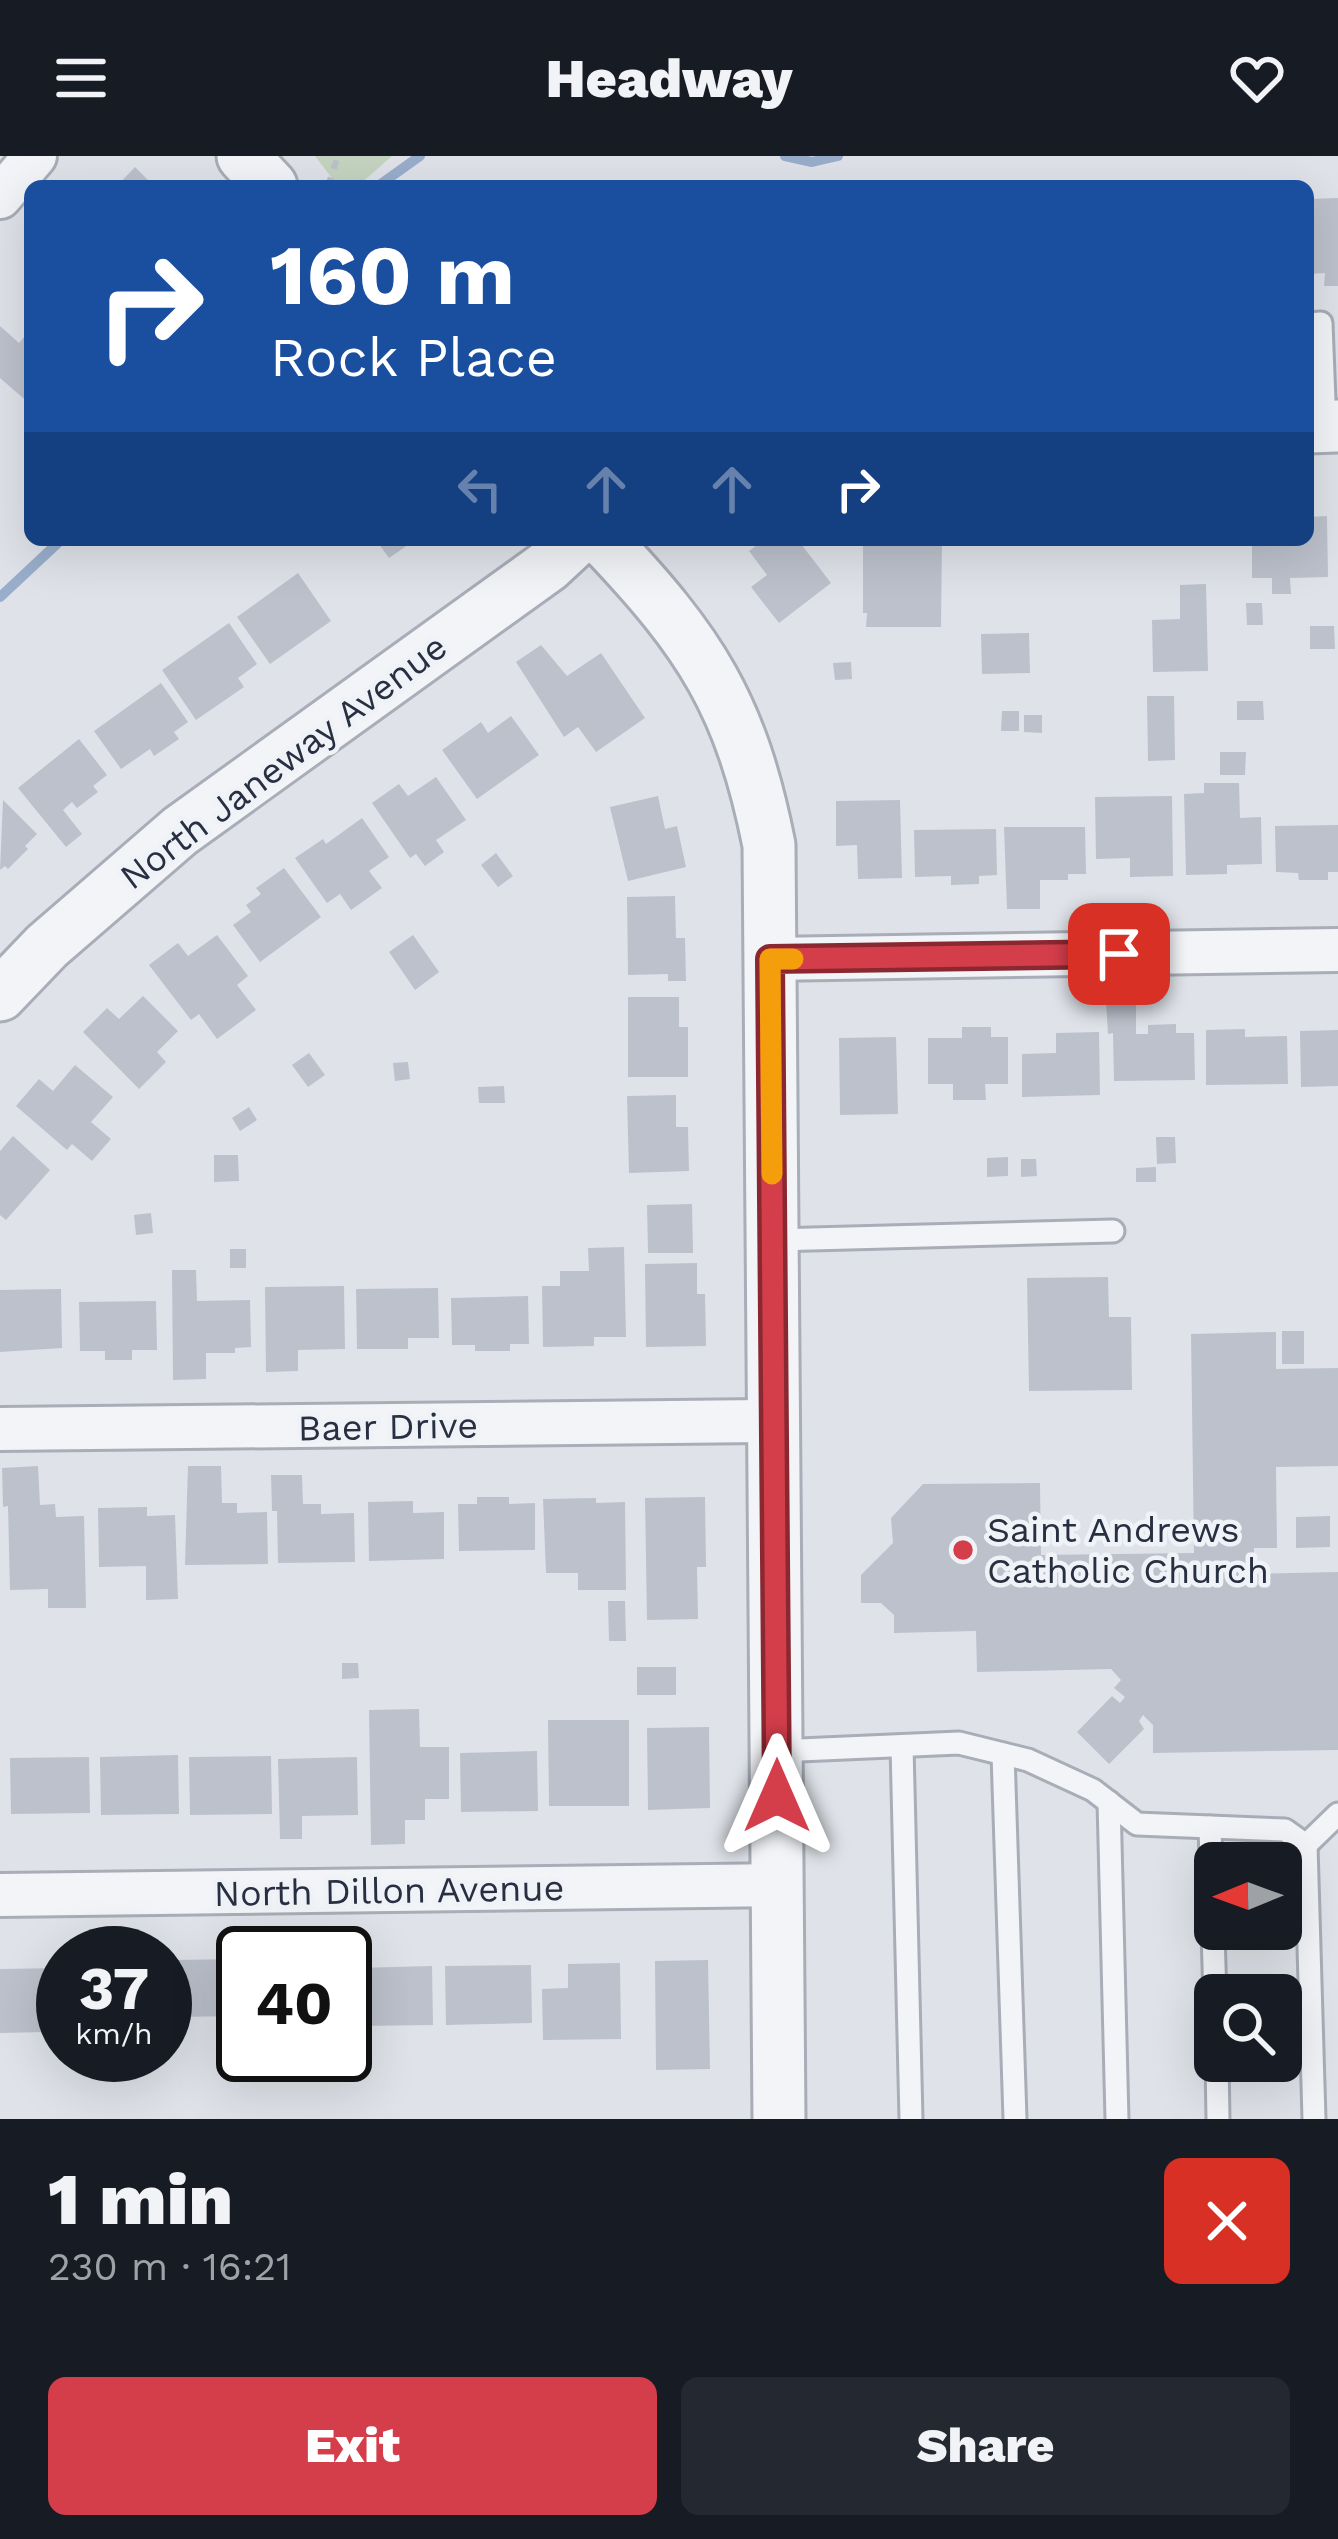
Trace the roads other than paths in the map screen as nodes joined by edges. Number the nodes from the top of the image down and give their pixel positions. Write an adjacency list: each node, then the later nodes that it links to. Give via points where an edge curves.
1 (35, 156): 2 (street)
2 (0, 196)
3 (1314, 324): 4 (lane, via 1321,323)
4 (1324, 426)
5 (570, 546): 9 (street, North Janeway Avenue, via 180,831)
6 (608, 546): 8 (street, via 692,641 745,745 769,845)
7 (1338, 950): 8 (street)
8 (770, 959): 11 (street)
9 (0, 995)
10 (1113, 1231): 11 (lane)
11 (773, 1240): 12 (street)
12 (775, 1421): 13 (street, Baer Drive); 15 (street)
13 (0, 1429)
14 (902, 1746): 15 (lane); 16 (lane, via 959,1743); 26 (lane)
15 (777, 1751): 21 (street)
16 (1003, 1754): 17 (lane); 27 (lane)
17 (1109, 1802): 19 (lane, via 1137,1823); 28 (lane)
18 (1338, 1814): 20 (lane)
19 (1210, 1826): 20 (lane, via 1285,1829); 23 (lane)
20 (1306, 1845): 30 (lane)
21 (778, 1885): 22 (street, North Dillon Avenue); 25 (street)
22 (0, 1895)
23 (1214, 1974)
24 (1217, 2082): 29 (lane)
25 (779, 2119)
26 (911, 2119)
27 (1015, 2119)
28 (1117, 2119)
29 (1218, 2119)
30 (1314, 2119)

